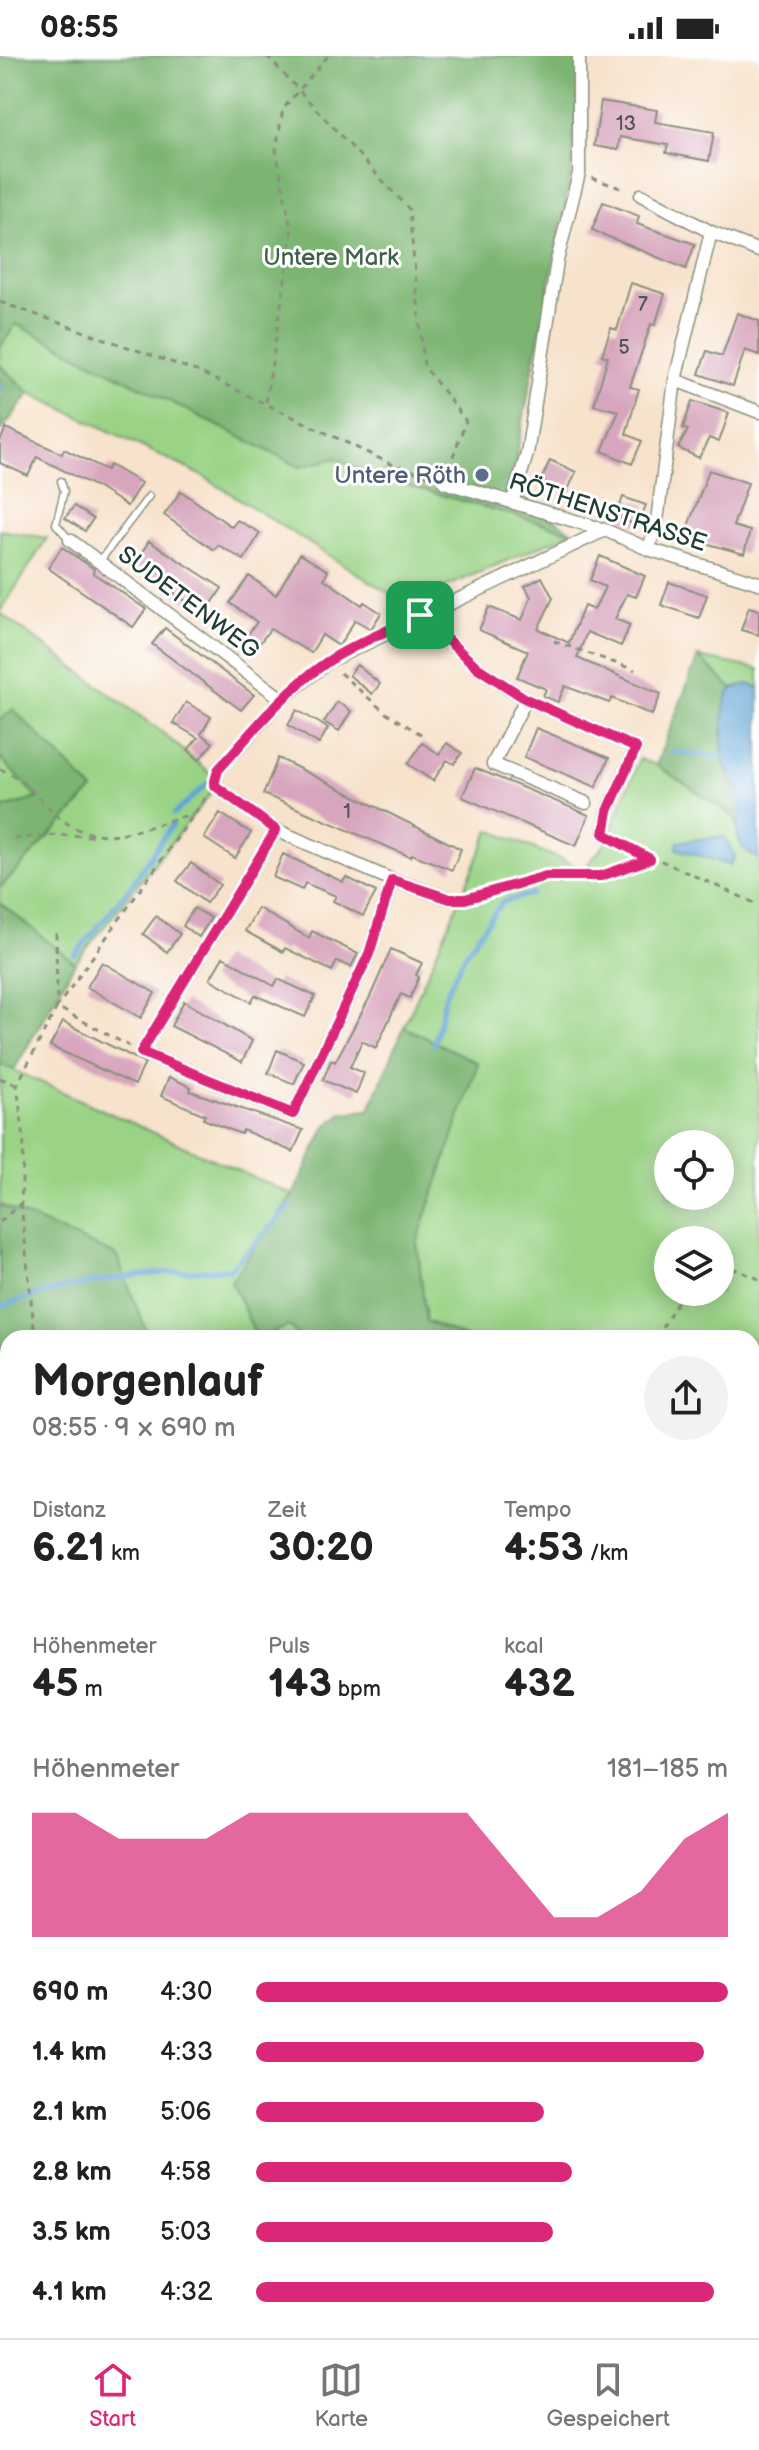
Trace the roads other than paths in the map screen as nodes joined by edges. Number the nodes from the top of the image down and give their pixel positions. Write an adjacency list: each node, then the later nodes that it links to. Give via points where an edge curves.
1 (579, 56): 10 (street, via 579,173 557,261 527,454)
2 (641, 195): 3 (street)
3 (711, 232): 4 (street); 5 (street)
4 (759, 251)
5 (675, 380): 6 (street); 13 (street, via 656,529)
6 (759, 412)
7 (61, 481): 12 (lane, via 64,491 56,524)
8 (444, 482): 10 (street, RÖTHENSTRASSE)
9 (149, 496): 14 (lane)
10 (512, 503): 11 (street, RÖTHENSTRASSE)
11 (605, 530): 13 (street, RÖTHENSTRASSE); 16 (street)
12 (70, 540): 14 (street, SUDETENWEG)
13 (648, 549): 15 (street, RÖTHENSTRASSE)
14 (99, 562): 17 (street, SUDETENWEG)
15 (759, 583)
16 (420, 615): 17 (street, via 329,661); 18 (street, via 478,668)
17 (282, 699): 20 (street, via 218,770 214,785)
18 (526, 699): 19 (street, via 493,764); 21 (street, via 636,748 608,811)
19 (586, 803)
20 (276, 830): 22 (street); 22 (street, via 141,1052 293,1114 369,954)
21 (604, 834)
22 (392, 880): 23 (street)
23 (450, 899)

